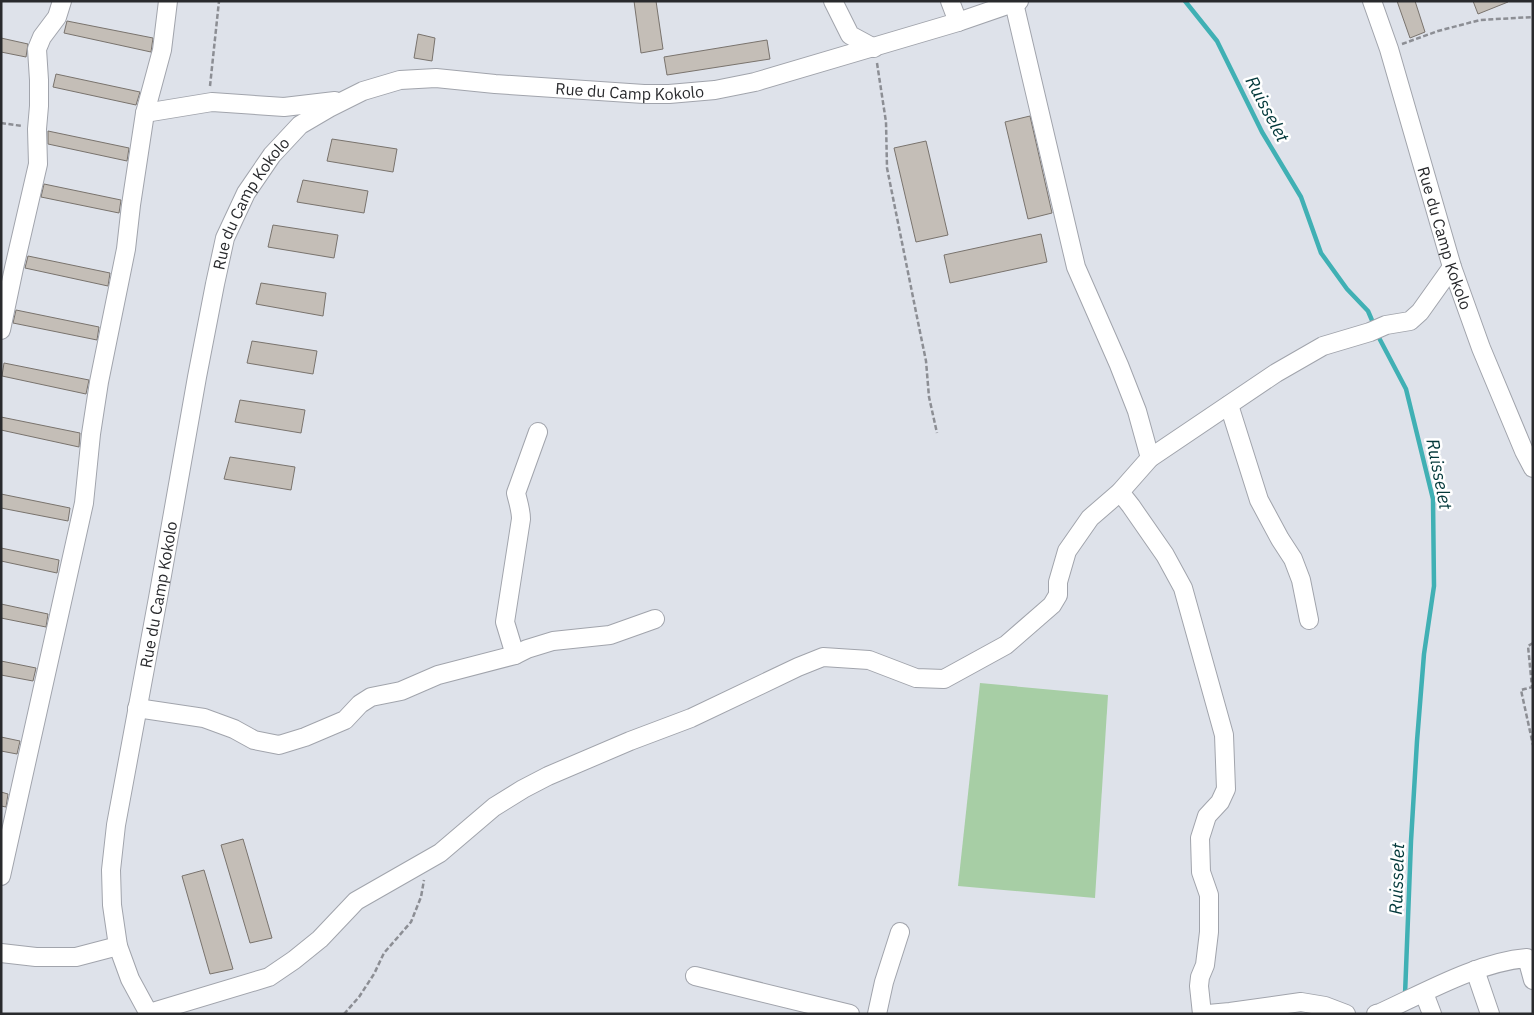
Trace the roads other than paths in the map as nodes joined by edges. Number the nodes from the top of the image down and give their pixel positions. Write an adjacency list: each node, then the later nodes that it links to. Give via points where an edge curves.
1 (62, 1): 11 (street, via 57,17 37,49 38,164)
2 (168, 1): 10 (street, via 162,50)
3 (833, 1): 8 (street, via 850,35)
4 (950, 1): 7 (street)
5 (1372, 1): 12 (street, Rue du Camp Kokolo)
6 (1016, 2): 7 (street, Rue du Camp Kokolo); 16 (street, via 1076,267 1137,411)
7 (958, 22): 8 (street, Rue du Camp Kokolo)
8 (874, 48): 9 (street, Rue du Camp Kokolo, via 715,90 644,94 436,78 400,80)
9 (346, 99): 10 (street, via 284,107 212,102); 22 (street, Rue du Camp Kokolo, via 300,125 272,155 246,193 225,238)
10 (145, 113): 23 (street, via 126,248 99,382 84,503)
11 (8, 267): 13 (street)
12 (1452, 267): 14 (street, via 1410,321 1323,346); 17 (street, Rue du Camp Kokolo, via 1481,348)
13 (1, 330)
14 (1230, 405): 16 (street); 20 (street, via 1259,500 1293,559 1301,580)
15 (538, 432): 21 (street, via 516,493 521,519 505,622)
16 (1150, 458): 18 (street)
17 (1533, 468)
18 (1120, 492): 31 (street, via 1090,518 1067,551 1058,582 1058,595 1052,605 1006,645 944,679 916,678 869,660 822,657 691,718 630,741 523,789 494,807 427,862 356,901 320,939 269,977); 34 (street, via 1165,555 1183,588 1224,735 1226,789 1220,802 1207,816 1200,838 1201,872 1209,895 1209,932 1199,986)
19 (655, 620): 21 (street, via 610,635 553,641)
20 (1309, 620)
21 (515, 655): 22 (street, via 438,674 401,691 371,697 345,720 279,744 254,740 204,718)
22 (137, 708): 25 (street, Rue du Camp Kokolo, via 111,870)
23 (1, 876)
24 (900, 932): 33 (street)
25 (118, 946): 26 (street, via 76,957); 31 (street, Rue du Camp Kokolo, via 130,979)
26 (1, 953)
27 (1475, 970): 29 (street, via 1527,958); 30 (street); 39 (street)
28 (695, 976): 32 (street)
29 (1533, 980)
30 (1424, 993): 37 (street); 38 (street)
31 (149, 1014)
32 (850, 1014)
33 (877, 1014)
34 (1202, 1014)
35 (1208, 1014): 36 (street, via 1301,1002)
36 (1346, 1014)
37 (1376, 1014)
38 (1432, 1014)
39 (1490, 1014)

